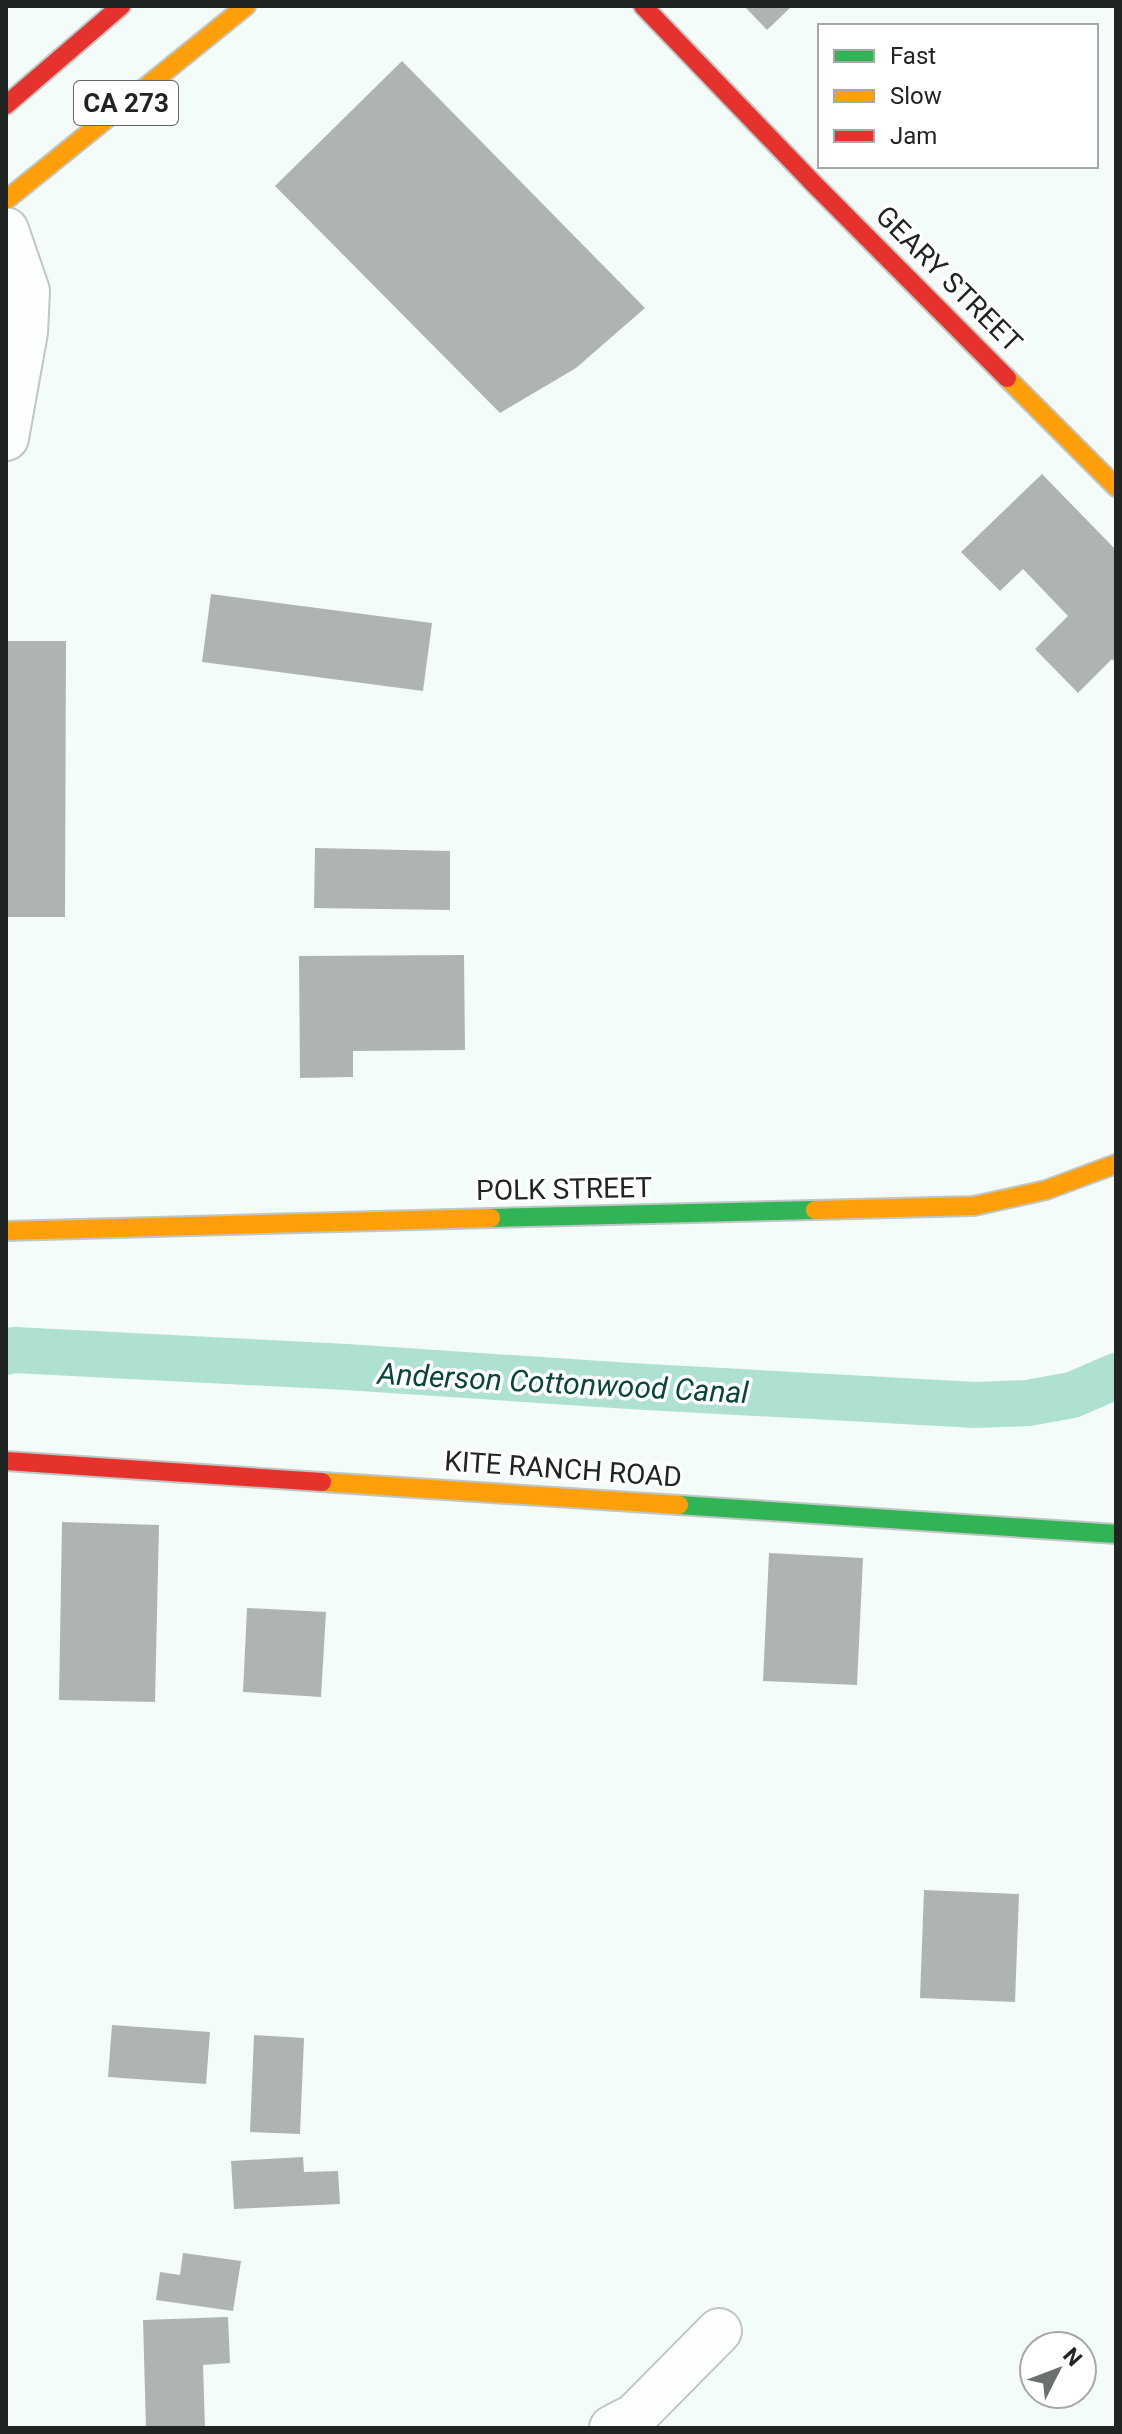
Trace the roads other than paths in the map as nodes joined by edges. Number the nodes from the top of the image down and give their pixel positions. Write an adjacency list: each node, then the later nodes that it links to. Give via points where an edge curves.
1 (121, 6): 4 (street, CA 273)
2 (246, 6): 5 (street, CA 273)
3 (643, 6): 8 (street, GEARY STREET)
4 (6, 105)
5 (6, 200)
6 (6, 230): 7 (street, via 27,291)
7 (6, 438)
8 (1116, 487)
9 (1116, 1164): 10 (street, POLK STREET, via 1034,1194 974,1206)
10 (6, 1231)
11 (6, 1461): 12 (street, KITE RANCH ROAD)
12 (1116, 1534)
13 (719, 2331): 14 (street, via 635,2416)
14 (612, 2428)

